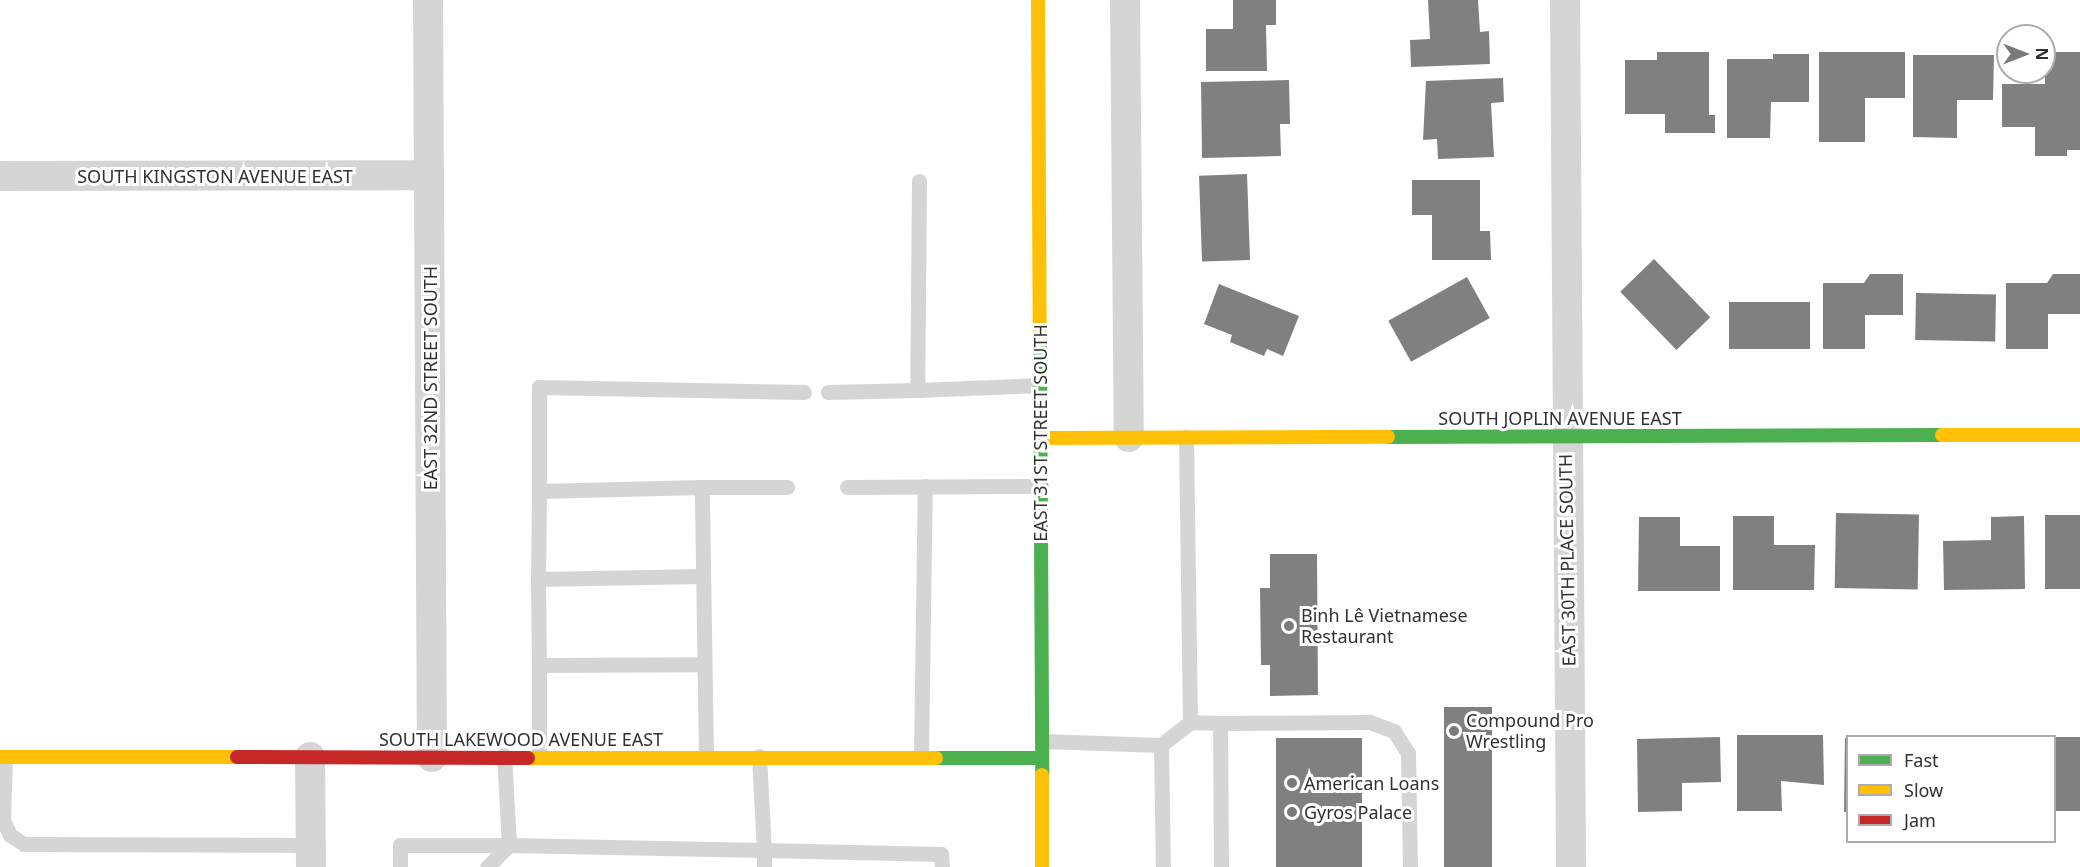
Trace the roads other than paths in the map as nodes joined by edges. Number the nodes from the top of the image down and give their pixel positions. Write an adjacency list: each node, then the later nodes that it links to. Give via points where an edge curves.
1 (428, 0): 6 (street, EAST 32ND STREET SOUTH)
2 (1038, 0): 8 (street, EAST 31ST STREET SOUTH)
3 (1125, 0): 14 (street)
4 (1565, 0): 13 (street, EAST 30TH PLACE SOUTH)
5 (0, 176): 6 (street, SOUTH KINGSTON AVENUE EAST)
6 (429, 176): 37 (street, EAST 32ND STREET SOUTH)
7 (919, 181): 9 (lane)
8 (1040, 385): 9 (lane); 16 (street, EAST 31ST STREET SOUTH)
9 (917, 390): 11 (lane)
10 (804, 392): 22 (lane, via 539,387)
11 (828, 392)
12 (2080, 435): 13 (street, SOUTH JOPLIN AVENUE EAST)
13 (1566, 436): 15 (street, SOUTH JOPLIN AVENUE EAST); 52 (street, EAST 30TH PLACE SOUTH)
14 (1129, 437): 15 (street, SOUTH JOPLIN AVENUE EAST); 16 (street, SOUTH JOPLIN AVENUE EAST)
15 (1186, 437): 27 (lane)
16 (1040, 438): 18 (street, EAST 31ST STREET SOUTH)
17 (925, 486): 18 (lane); 21 (lane); 38 (lane)
18 (1041, 486): 29 (street, EAST 31ST STREET SOUTH)
19 (702, 487): 20 (lane); 22 (lane); 23 (lane)
20 (787, 487)
21 (847, 487)
22 (539, 491): 24 (lane)
23 (703, 576): 24 (lane); 25 (lane)
24 (538, 579): 26 (lane)
25 (704, 664): 26 (lane); 33 (lane)
26 (539, 665): 32 (lane)
27 (1190, 722): 28 (lane); 30 (lane)
28 (1220, 723): 50 (lane); 51 (lane, via 1370,722 1394,731 1408,753)
29 (1042, 741): 30 (lane); 39 (street, EAST 31ST STREET SOUTH)
30 (1161, 745): 49 (lane)
31 (504, 755): 32 (street, SOUTH LAKEWOOD AVENUE EAST); 37 (street, SOUTH LAKEWOOD AVENUE EAST); 40 (lane)
32 (539, 755): 33 (street, SOUTH LAKEWOOD AVENUE EAST)
33 (706, 756): 34 (street, SOUTH LAKEWOOD AVENUE EAST)
34 (759, 756): 38 (street, SOUTH LAKEWOOD AVENUE EAST); 41 (lane)
35 (2, 757): 36 (street, SOUTH LAKEWOOD AVENUE EAST); 42 (lane, via 3,820 10,835 24,844)
36 (310, 757): 37 (street, SOUTH LAKEWOOD AVENUE EAST); 42 (street)
37 (432, 757)
38 (921, 757): 39 (street, SOUTH LAKEWOOD AVENUE EAST)
39 (1042, 758): 48 (street, EAST 31ST STREET SOUTH)
40 (509, 845): 41 (lane); 44 (lane, via 400,845); 45 (lane)
41 (764, 850): 43 (lane); 46 (lane)
42 (311, 856)
43 (853, 860): 47 (lane, via 941,854)
44 (400, 867)
45 (487, 867)
46 (764, 867)
47 (942, 867)
48 (1042, 867)
49 (1163, 867)
50 (1221, 867)
51 (1410, 867)
52 (1571, 867)

